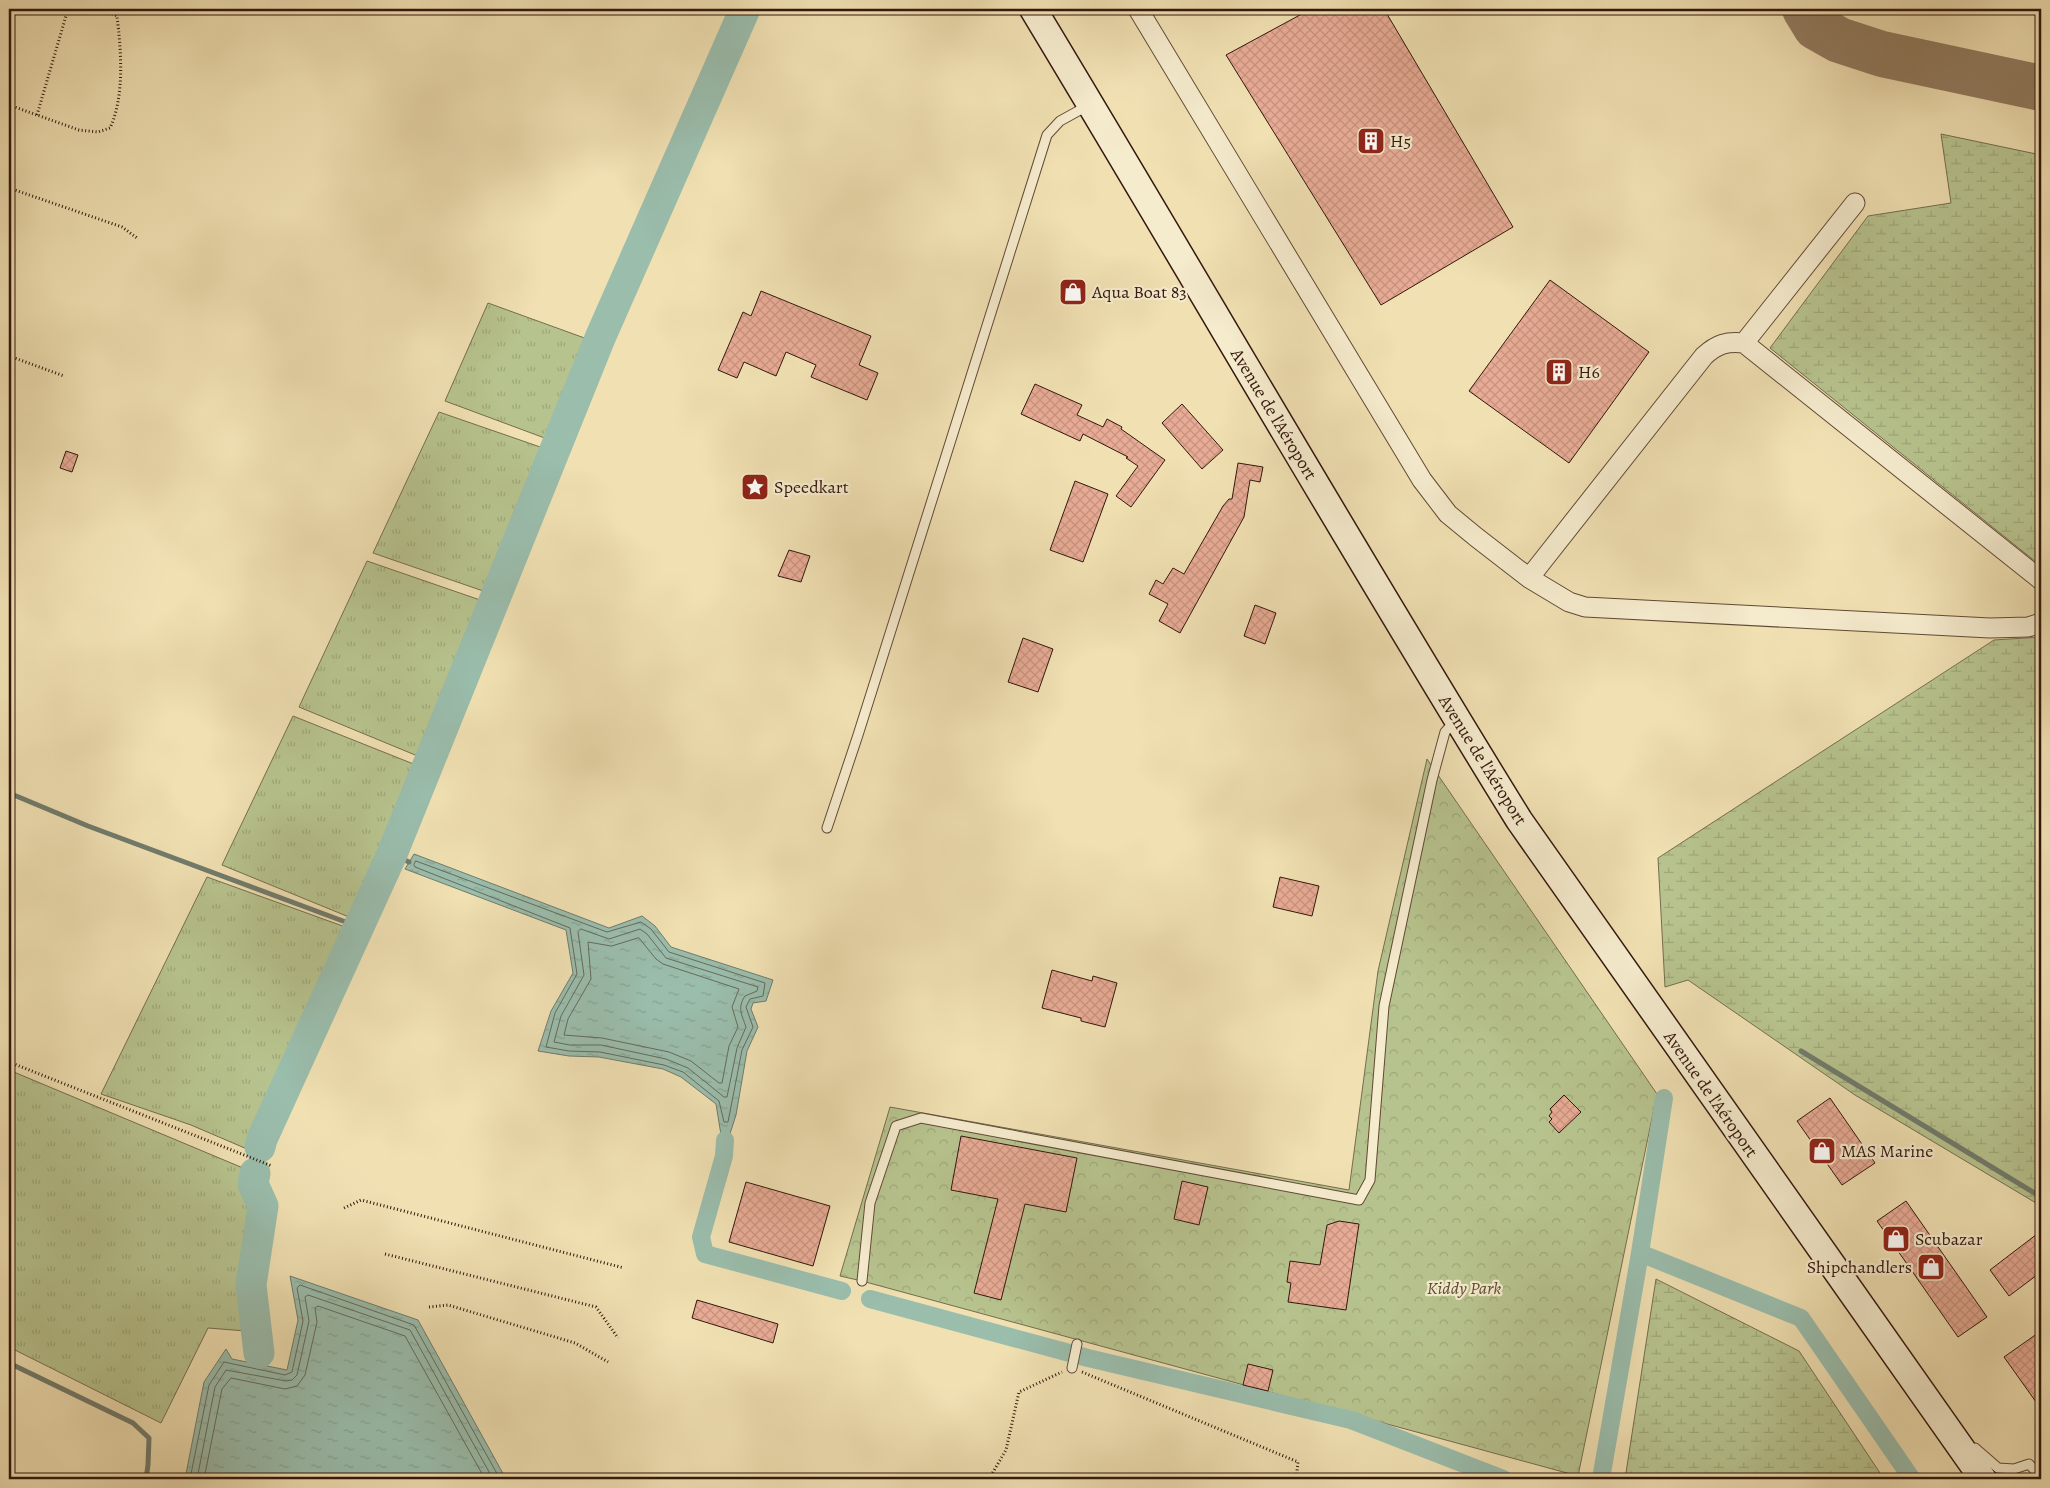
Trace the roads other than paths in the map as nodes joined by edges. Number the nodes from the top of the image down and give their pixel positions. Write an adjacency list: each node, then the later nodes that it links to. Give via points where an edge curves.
1 (1033, 9): 3 (main road, Avenue de l'Aéroport)
2 (1138, 9): 6 (street, via 1422,480 1448,514)
3 (1091, 104): 9 (main road, Avenue de l'Aéroport); 10 (lane, via 1060,121 1047,134)
4 (1855, 203): 5 (street)
5 (1744, 343): 6 (street, via 1722,343 1704,356); 7 (street)
6 (1529, 578): 8 (street, via 1569,602 1585,607 1990,628 2028,627)
7 (2041, 580)
8 (2041, 623)
9 (1456, 719): 11 (lane, via 1445,732 1432,780 1384,1006 1370,1180 1359,1200 921,1118 896,1126 870,1203); 14 (main road, Avenue de l'Aéroport, via 1519,820)
10 (827, 828)
11 (862, 1280)
12 (1077, 1344): 13 (lane)
13 (1072, 1368)
14 (1925, 1395): 15 (lane, via 1998,1468 2014,1469 2029,1464); 16 (main road, Avenue de l'Aéroport)
15 (2041, 1477)
16 (1983, 1479)

